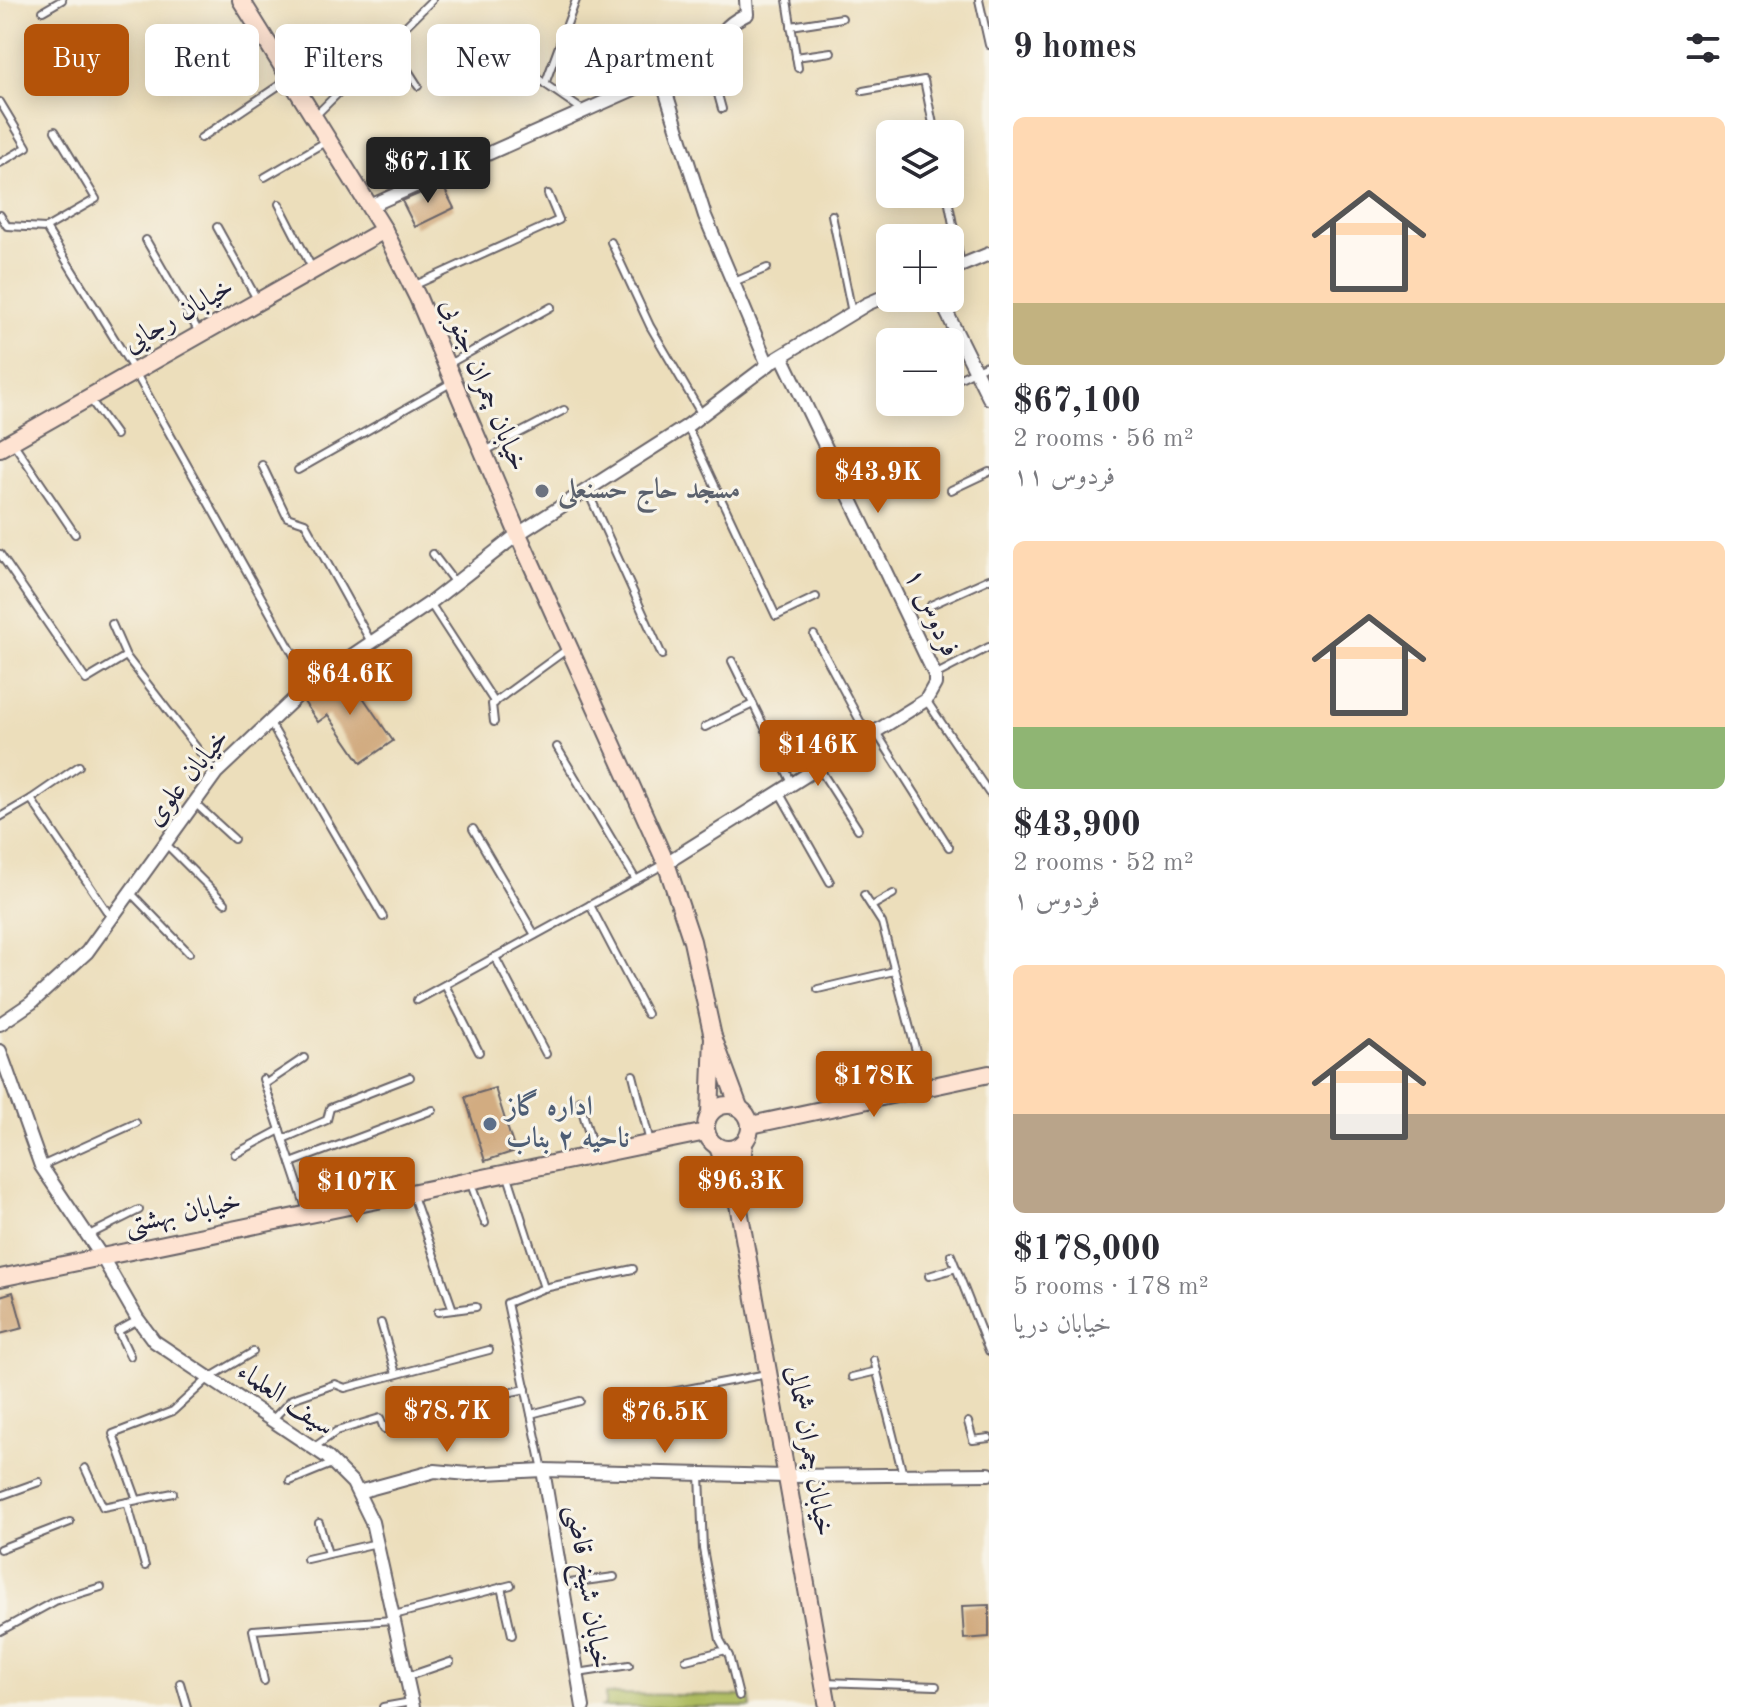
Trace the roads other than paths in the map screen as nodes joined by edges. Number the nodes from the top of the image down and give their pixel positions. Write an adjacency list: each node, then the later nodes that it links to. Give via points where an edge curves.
1 (62, 0): 8 (lane)
2 (241, 0): 16 (main road, خیابان چمران جنوبی)
3 (431, 0): 10 (lane)
4 (576, 0): 21 (lane)
5 (746, 0): 11 (street, via 747,14)
6 (787, 0): 12 (lane)
7 (979, 0): 13 (lane)
8 (43, 11)
9 (842, 18): 12 (lane)
10 (408, 24)
11 (728, 24)
12 (791, 26): 17 (lane)
13 (988, 31): 14 (lane)
14 (989, 45)
15 (831, 52): 17 (lane)
16 (275, 54)
17 (796, 57): 18 (lane)
18 (798, 68)
19 (411, 75): 22 (lane)
20 (540, 80): 21 (lane)
21 (545, 84): 32 (lane)
22 (418, 86)
23 (275, 88): 36 (lane)
24 (863, 91): 34 (lane, via 924,80)
25 (301, 96): 33 (main road, خیابان چمران جنوبی)
26 (335, 96): 33 (lane)
27 (618, 96): 32 (street)
28 (667, 96): 55 (street, via 705,216)
29 (718, 96): 31 (lane)
30 (0, 102): 38 (lane, via 27,147)
31 (722, 109)
32 (584, 111): 42 (street)
33 (314, 117): 37 (main road, خیابان چمران جنوبی)
34 (932, 120)
35 (55, 131): 47 (lane, via 96,199)
36 (201, 138)
37 (328, 140): 39 (lane); 42 (main road, خیابان چمران جنوبی)
38 (0, 163)
39 (265, 177)
40 (548, 194): 56 (lane, via 559,220)
41 (279, 204): 54 (lane)
42 (370, 206): 48 (main road, خیابان چمران جنوبی)
43 (0, 215): 46 (lane)
44 (832, 215): 61 (lane)
45 (217, 227): 57 (lane)
46 (4, 228): 47 (lane)
47 (46, 228): 68 (lane)
48 (384, 230): 54 (main road, خیابان رجایی); 56 (main road, خیابان چمران جنوبی)
49 (146, 240): 62 (lane)
50 (611, 242): 74 (lane, via 650,326)
51 (989, 254): 52 (street)
52 (964, 265)
53 (767, 268): 55 (lane)
54 (313, 270): 57 (main road, خیابان رجایی)
55 (733, 283): 66 (street)
56 (413, 286): 65 (main road, خیابان چمران جنوبی)
57 (258, 301): 62 (main road, خیابان رجایی)
58 (876, 301): 61 (street, خیابان علوی)
59 (551, 307): 65 (lane)
60 (946, 312): 67 (street)
61 (852, 313): 63 (street, خیابان علوی)
62 (200, 334): 68 (main road, خیابان رجایی)
63 (782, 356): 66 (street, خیابان علوی); 101 (street, فردوس ۱)
64 (989, 364): 67 (lane)
65 (447, 365): 70 (main road, خیابان چمران جنوبی)
66 (768, 365): 74 (street, خیابان علوی)
67 (975, 370): 69 (lane); 72 (street)
68 (135, 372): 71 (main road, خیابان رجایی); 102 (lane)
69 (964, 376)
70 (454, 382): 78 (main road, خیابان چمران جنوبی); 80 (lane)
71 (89, 398): 76 (lane); 77 (main road, خیابان رجایی)
72 (989, 398)
73 (564, 410): 78 (lane)
74 (702, 415): 75 (street, خیابان علوی)
75 (687, 426): 83 (street, خیابان علوی); 90 (lane, via 776,616)
76 (116, 435)
77 (6, 445): 84 (lane)
78 (484, 452): 85 (main road, خیابان چمران جنوبی)
79 (262, 465): 95 (lane, via 287,517 305,523)
80 (298, 470)
81 (989, 472): 82 (lane)
82 (951, 490)
83 (588, 492): 85 (street, خیابان علوی); 98 (lane)
84 (75, 534)
85 (518, 534): 89 (street, خیابان علوی); 97 (main road, خیابان چمران جنوبی)
86 (0, 554): 99 (lane, via 86,680)
87 (433, 554): 89 (lane)
88 (989, 579): 92 (lane)
89 (455, 583): 91 (street, خیابان علوی)
90 (816, 597)
91 (430, 603): 95 (street, خیابان علوی); 104 (lane)
92 (931, 605)
93 (112, 624): 99 (lane)
94 (814, 635): 109 (lane)
95 (371, 642): 102 (street, خیابان علوی)
96 (989, 647): 101 (lane)
97 (569, 648): 104 (lane); 125 (main road, خیابان چمران جنوبی)
98 (662, 655)
99 (126, 656): 113 (lane)
100 (732, 661): 105 (lane)
101 (935, 675): 103 (street, فردوس ۱)
102 (310, 684): 106 (street, خیابان علوی)
103 (926, 700): 109 (street, فردوس ۱); 116 (lane)
104 (495, 703): 107 (lane)
105 (753, 704): 108 (lane); 114 (lane)
106 (269, 721): 113 (street, خیابان علوی); 134 (lane)
107 (494, 722)
108 (705, 727)
109 (872, 733): 112 (street, فردوس ۱); 124 (lane)
110 (557, 747): 126 (lane)
111 (79, 766): 117 (lane)
112 (818, 767): 114 (street, فردوس ۱); 121 (lane)
113 (216, 773): 118 (street, خیابان علوی)
114 (792, 784): 115 (street, فردوس ۱)
115 (779, 792): 125 (street, فردوس ۱); 127 (lane)
116 (989, 793)
117 (31, 799): 119 (lane); 135 (lane)
118 (195, 803): 122 (lane); 123 (street, خیابان علوی)
119 (0, 817)
120 (473, 829): 136 (lane)
121 (858, 829)
122 (234, 839)
123 (165, 843): 128 (street, خیابان علوی); 131 (lane)
124 (949, 847)
125 (666, 863): 126 (lane); 145 (main road, خیابان چمران جنوبی, via 692,941)
126 (636, 880): 132 (lane)
127 (830, 882)
128 (129, 891): 135 (street, خیابان علوی); 137 (lane)
129 (893, 894): 133 (lane)
130 (864, 895): 133 (lane)
131 (225, 903)
132 (590, 905): 136 (lane); 143 (lane)
133 (872, 906): 139 (lane, via 882,923)
134 (383, 917)
135 (112, 919): 144 (street, خیابان علوی, via 63,976)
136 (535, 935): 138 (lane)
137 (189, 953)
138 (495, 957): 140 (lane); 148 (lane)
139 (894, 971): 141 (lane); 153 (lane)
140 (445, 985): 142 (lane); 147 (lane)
141 (818, 989)
142 (417, 1000)
143 (647, 1014)
144 (0, 1024)
145 (713, 1037): 155 (main road, خیابان چمران جنوبی); 157 (main road, خیابان چمران جنوبی)
146 (0, 1051): 169 (street, سیف العلماء)
147 (479, 1052)
148 (546, 1054)
149 (304, 1058): 160 (lane, via 264,1082)
150 (989, 1074): 153 (main road)
151 (633, 1075): 164 (lane)
152 (410, 1077): 162 (lane, via 330,1108 327,1120)
153 (925, 1088): 159 (main road)
154 (579, 1100): 167 (lane)
155 (739, 1107): 157 (main road, via 726,1105); 159 (main road)
156 (433, 1110): 168 (lane)
157 (710, 1114): 161 (main road)
158 (136, 1123): 169 (lane)
159 (751, 1125): 163 (main road)
160 (280, 1130): 162 (lane); 166 (lane)
161 (706, 1132): 164 (main road, خیابان بهشتی); 165 (main road)
162 (283, 1139): 168 (lane)
163 (744, 1143): 165 (main road); 173 (main road, خیابان چمران شمالی)
164 (651, 1144): 167 (main road, خیابان بهشتی)
165 (718, 1147): 173 (main road, خیابان چمران شمالی)
166 (235, 1154)
167 (595, 1155): 170 (main road, خیابان بهشتی)
168 (291, 1163): 175 (lane)
169 (41, 1166): 177 (street, سیف العلماء)
170 (507, 1173): 171 (main road, خیابان بهشتی); 184 (lane)
171 (470, 1181): 172 (main road, خیابان بهشتی); 176 (lane)
172 (412, 1193): 175 (main road, خیابان بهشتی); 186 (lane)
173 (738, 1204): 197 (main road, خیابان چمران شمالی)
174 (139, 1210): 177 (lane)
175 (308, 1215): 179 (main road, خیابان بهشتی)
176 (485, 1223)
177 (87, 1236): 179 (street, سیف العلماء)
178 (951, 1255): 180 (lane)
179 (102, 1257): 183 (main road, خیابان بهشتی); 188 (street, سیف العلماء)
180 (956, 1268): 182 (lane); 191 (lane)
181 (633, 1269): 184 (lane)
182 (929, 1276)
183 (0, 1278)
184 (544, 1288): 200 (lane, خیابان شیخ قاضی, via 507,1303)
185 (476, 1307): 186 (lane)
186 (453, 1310): 187 (lane)
187 (438, 1312)
188 (138, 1320): 193 (lane, via 118,1331); 199 (street, سیف العلماء, via 154,1341)
189 (381, 1323): 196 (lane)
190 (489, 1350): 196 (lane)
191 (989, 1351)
192 (253, 1352): 199 (lane)
193 (130, 1356)
194 (874, 1360): 195 (lane)
195 (877, 1371): 198 (lane); 215 (lane)
196 (396, 1374): 205 (lane, via 345,1388 335,1384 292,1399)
197 (769, 1374): 202 (lane); 216 (main road, خیابان چمران شمالی)
198 (852, 1377)
199 (209, 1378): 205 (street, سیف العلماء); 222 (lane, via 173,1411 113,1434)
200 (526, 1389): 201 (lane); 204 (lane, خیابان شیخ قاضی)
201 (474, 1400)
202 (629, 1400)
203 (580, 1401): 204 (lane)
204 (531, 1414): 212 (lane, خیابان شیخ قاضی)
205 (272, 1420): 209 (street, سیف العلماء)
206 (431, 1422): 209 (lane, via 384,1429 380,1418 337,1431)
207 (968, 1422): 208 (lane, via 973,1440)
208 (989, 1438)
209 (313, 1448): 210 (street, سیف العلماء)
210 (334, 1463): 217 (lane); 219 (street, سیف العلماء)
211 (85, 1468): 223 (lane, via 103,1507)
212 (543, 1470): 213 (street); 219 (street, via 435,1471); 232 (street, خیابان شیخ قاضی)
213 (700, 1474): 216 (street); 239 (lane, via 703,1549)
214 (989, 1474): 215 (street)
215 (903, 1475): 216 (street)
216 (787, 1476): 246 (main road, خیابان چمران شمالی)
217 (290, 1481)
218 (39, 1482): 221 (lane)
219 (358, 1492): 226 (street, سیف العلماء)
220 (173, 1493): 222 (lane)
221 (0, 1496)
222 (137, 1500): 223 (lane)
223 (127, 1502): 230 (lane)
224 (70, 1522): 227 (lane)
225 (319, 1523): 228 (lane)
226 (377, 1543): 228 (lane); 236 (street, سیف العلماء)
227 (0, 1549)
228 (328, 1554): 229 (lane)
229 (307, 1559)
230 (145, 1566)
231 (614, 1577): 232 (lane)
232 (562, 1584): 243 (street, خیابان شیخ قاضی)
233 (511, 1585): 235 (lane)
234 (101, 1587): 237 (lane, via 55,1601)
235 (501, 1587): 236 (lane); 238 (lane)
236 (393, 1618): 244 (street, سیف العلماء); 245 (lane, via 253,1630)
237 (0, 1631)
238 (512, 1635)
239 (726, 1650): 240 (lane); 249 (lane)
240 (686, 1660)
241 (450, 1662): 244 (lane)
242 (629, 1665): 243 (lane)
243 (577, 1673): 253 (street, خیابان شیخ قاضی)
244 (406, 1677): 250 (street, سیف العلماء)
245 (264, 1681)
246 (823, 1682): 248 (lane); 254 (main road, خیابان چمران شمالی)
247 (180, 1683): 251 (lane)
248 (936, 1686)
249 (739, 1696)
250 (412, 1704): 252 (lane)
251 (187, 1707)
252 (383, 1707)
253 (583, 1707)
254 (828, 1707)

